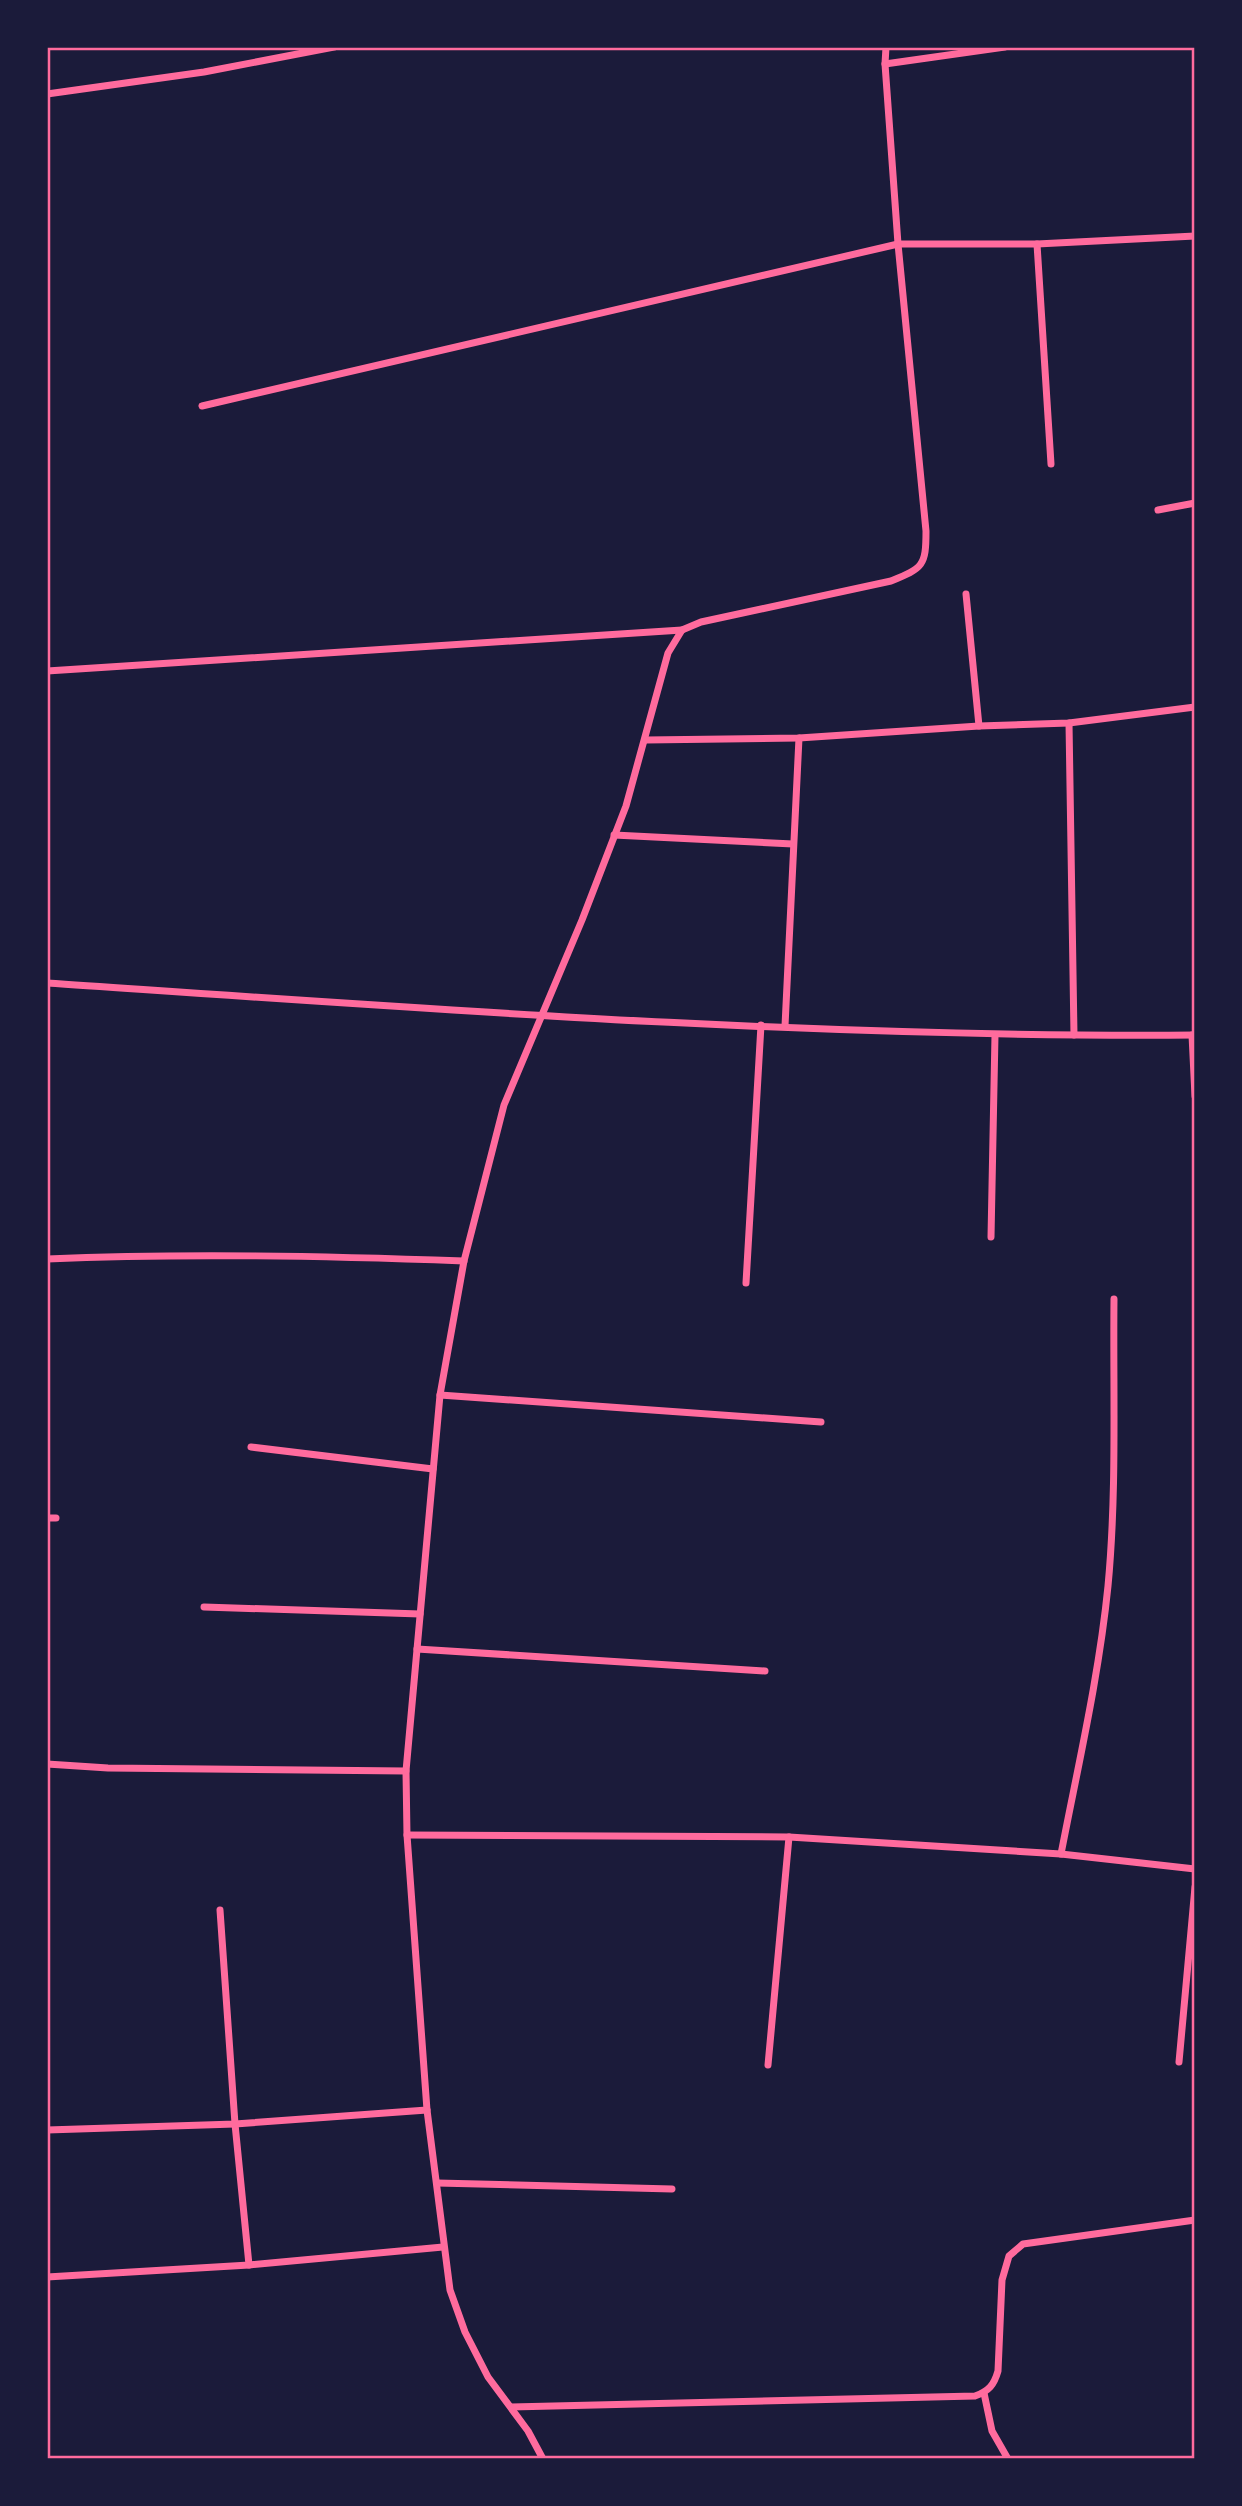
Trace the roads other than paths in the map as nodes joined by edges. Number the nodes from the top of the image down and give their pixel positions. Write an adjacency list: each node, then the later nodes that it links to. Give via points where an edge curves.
1 (334, 47): 5 (street, via 205,72)
2 (886, 47): 4 (street)
3 (1005, 47): 4 (street)
4 (885, 64): 7 (street)
5 (47, 94)
6 (1195, 236): 8 (street)
7 (898, 244): 8 (street); 9 (street); 14 (street, via 926,555 916,571 891,581)
8 (1037, 244): 10 (street)
9 (202, 406)
10 (1051, 464)
11 (1195, 503): 12 (street)
12 (1158, 510)
13 (967, 594): 18 (street)
14 (682, 630): 15 (street); 20 (street, via 668,653)
15 (47, 670)
16 (1195, 707): 17 (street)
17 (1069, 723): 18 (street); 28 (street)
18 (979, 726): 19 (street)
19 (799, 738): 20 (street); 22 (street)
20 (646, 740): 21 (street)
21 (614, 835): 22 (street); 24 (street)
22 (793, 844): 26 (street)
23 (47, 984): 24 (street)
24 (539, 1017): 25 (street); 33 (street, via 504,1105)
25 (761, 1025): 26 (street); 34 (street)
26 (785, 1026): 27 (street)
27 (995, 1035): 28 (street); 31 (street)
28 (1074, 1035): 29 (street)
29 (1193, 1035): 30 (street)
30 (1195, 1096)
31 (991, 1237)
32 (47, 1259): 33 (street, via 291,1255)
33 (464, 1261): 36 (street)
34 (746, 1283)
35 (1114, 1299): 48 (street, via 1108,1587)
36 (440, 1395): 37 (street); 39 (street)
37 (821, 1422)
38 (251, 1447): 39 (street)
39 (433, 1469): 41 (street)
40 (204, 1607): 41 (street)
41 (420, 1614): 42 (street)
42 (417, 1649): 43 (street); 45 (street)
43 (765, 1671)
44 (47, 1763): 45 (street, via 108,1768)
45 (406, 1771): 46 (street)
46 (407, 1835): 47 (street); 54 (street)
47 (789, 1837): 48 (street); 53 (street)
48 (1061, 1854): 49 (street)
49 (1195, 1869)
50 (1195, 1887): 52 (street)
51 (220, 1910): 55 (street)
52 (1179, 2062)
53 (768, 2065)
54 (427, 2110): 55 (street); 57 (street)
55 (234, 2124): 56 (street); 61 (street)
56 (47, 2130)
57 (437, 2183): 58 (street); 60 (street)
58 (672, 2189)
59 (1195, 2220): 63 (street, via 1023,2244 1009,2256 1002,2280 998,2371 994,2384)
60 (443, 2247): 61 (street); 64 (street, via 450,2290 465,2332 488,2377)
61 (249, 2265): 62 (street)
62 (47, 2277)
63 (984, 2393): 64 (street); 66 (street, via 992,2431)
64 (511, 2407): 65 (street)
65 (544, 2459)
66 (1008, 2459)

